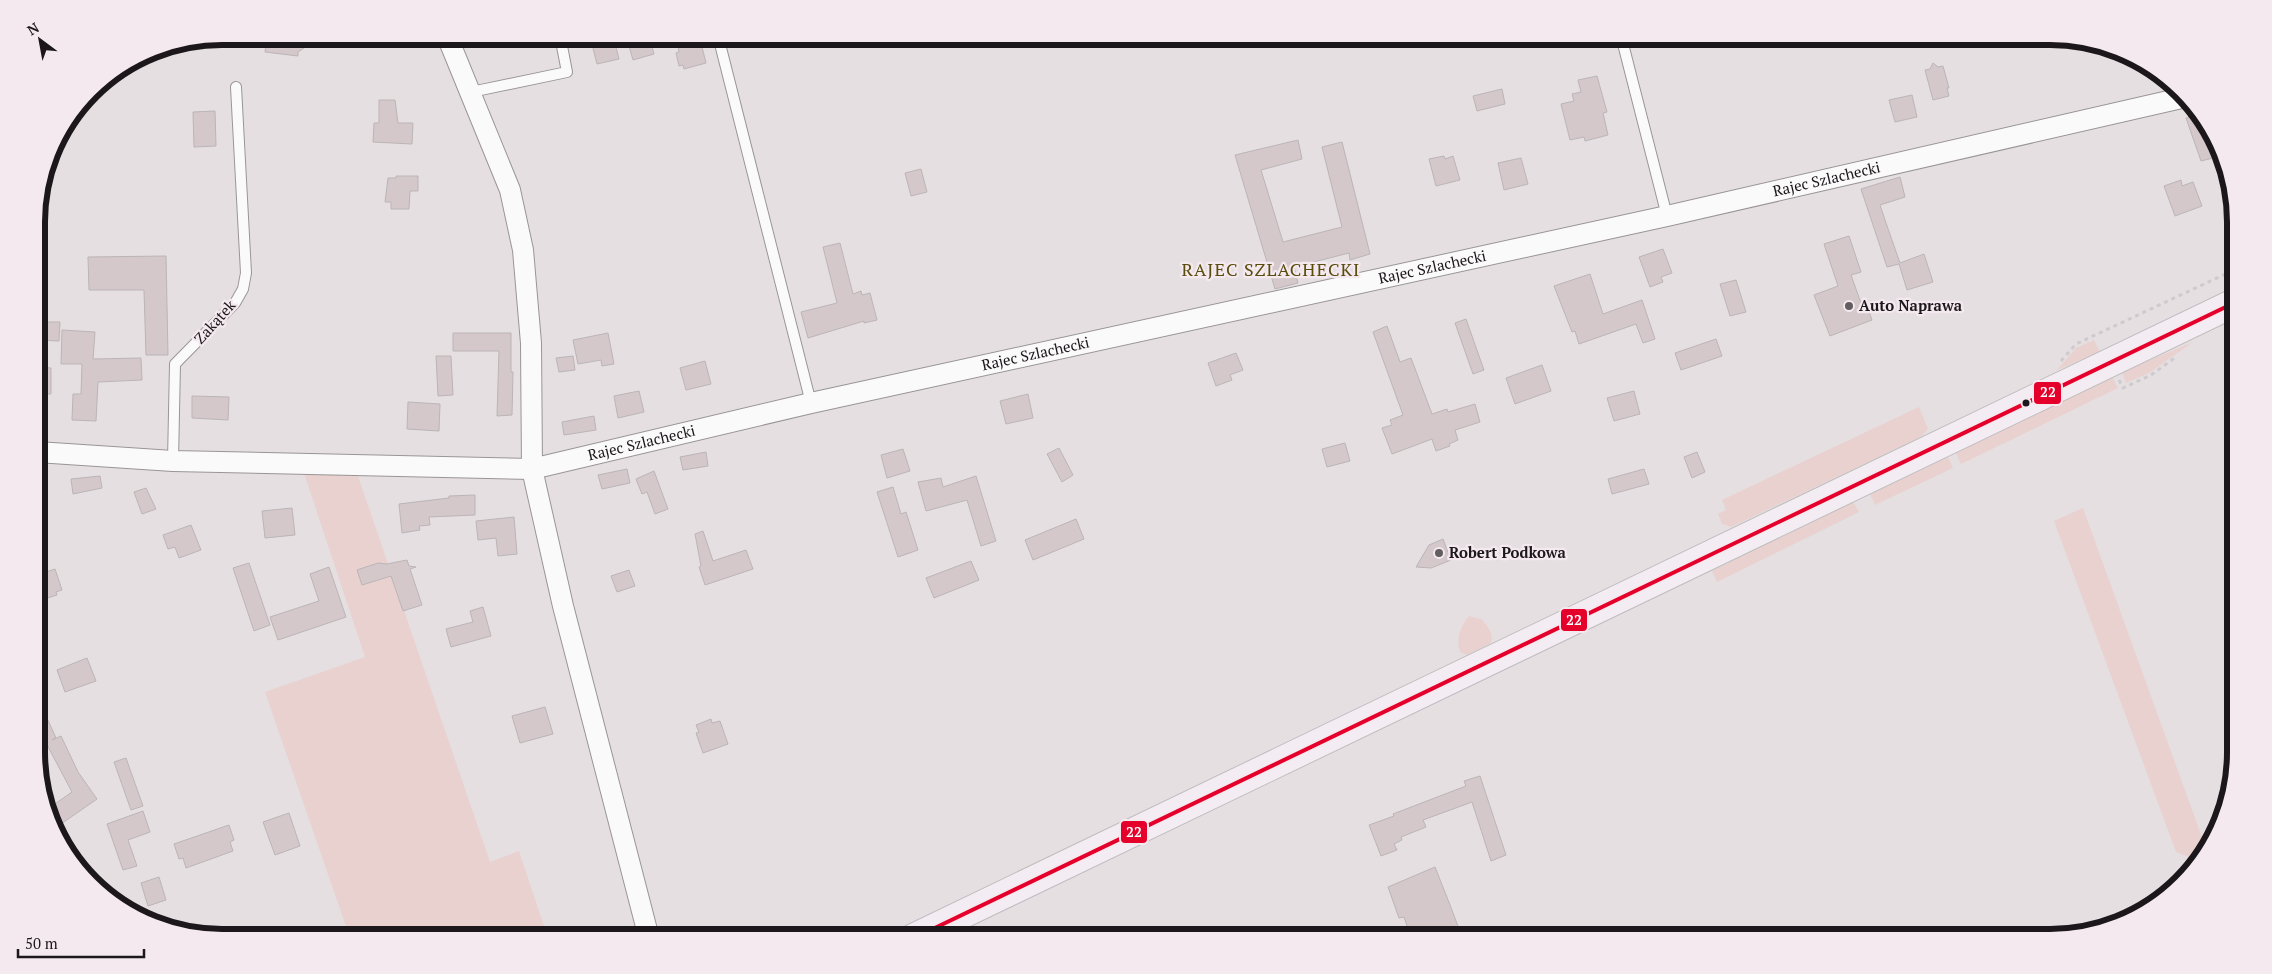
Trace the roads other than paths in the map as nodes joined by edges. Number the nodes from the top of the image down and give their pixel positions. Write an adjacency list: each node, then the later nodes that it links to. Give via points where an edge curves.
1 (451, 45): 6 (street)
2 (562, 45): 6 (lane, via 567,72)
3 (720, 45): 10 (lane)
4 (1623, 45): 8 (lane)
5 (236, 87): 12 (lane, Zakątek, via 246,273 243,289 235,303 175,364)
6 (471, 92): 13 (street, via 510,190 523,250 531,343)
7 (2178, 100): 8 (street, Rajec Szlachecki)
8 (1667, 216): 10 (street, Rajec Szlachecki)
9 (2227, 306): 15 (main road)
10 (811, 403): 13 (street, Rajec Szlachecki)
11 (45, 453): 12 (street, Rajec Szlachecki)
12 (173, 461): 13 (street, Rajec Szlachecki)
13 (532, 469): 14 (street, via 563,606)
14 (647, 929)
15 (932, 929)

